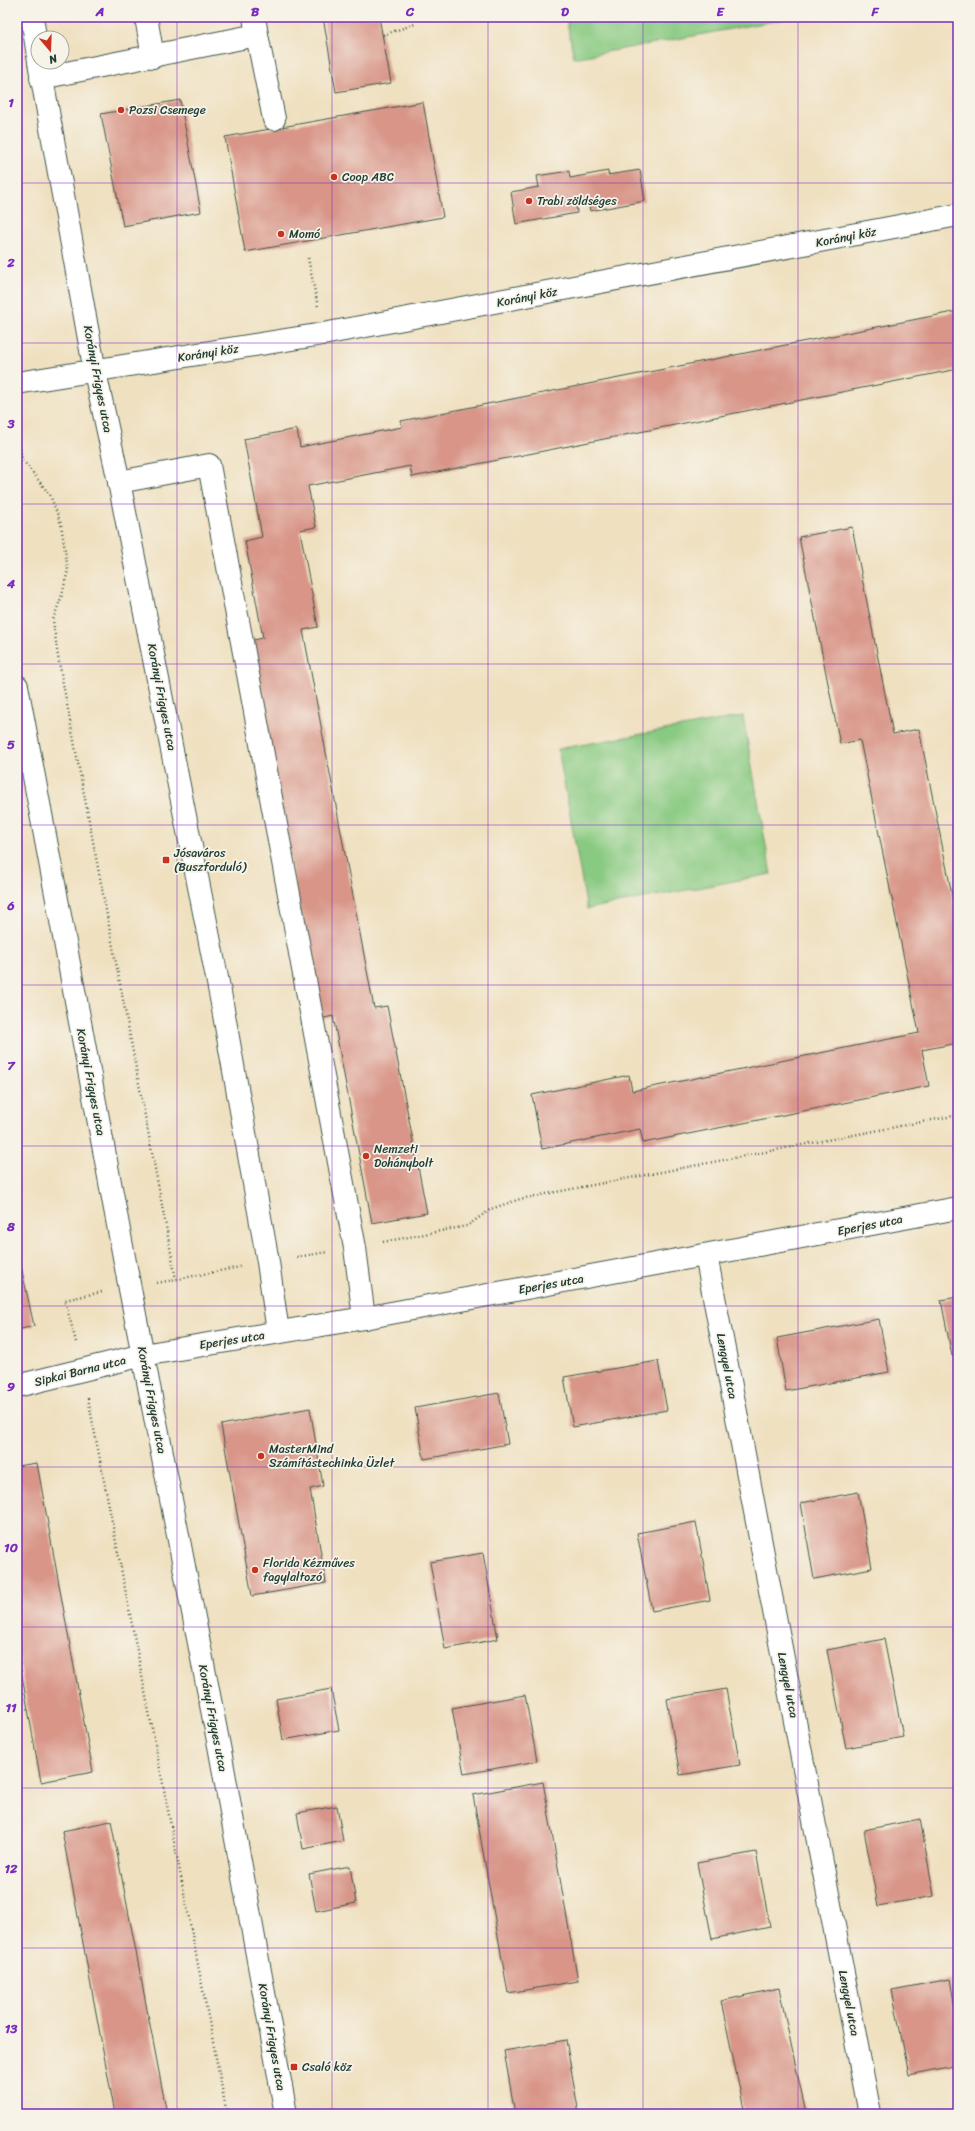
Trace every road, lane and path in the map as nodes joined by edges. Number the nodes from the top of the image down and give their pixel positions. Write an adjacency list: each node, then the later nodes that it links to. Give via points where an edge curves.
1 (32, 17): 5 (street)
2 (146, 17): 7 (street)
3 (415, 24): 6 (path)
4 (256, 26): 7 (street); 10 (street)
5 (34, 30)
6 (383, 35)
7 (153, 57): 8 (street)
8 (70, 67)
9 (40, 70): 14 (street, Korányi Frigyes utca)
10 (274, 119)
11 (958, 215): 13 (street, Korányi köz)
12 (308, 258): 13 (path)
13 (323, 334): 14 (street, Korányi köz)
14 (96, 372): 15 (street, Korányi köz); 17 (street, Korányi Frigyes utca)
15 (17, 383)
16 (17, 429): 24 (path, via 22,459 50,495 61,524 68,570 53,620 58,657)
17 (119, 482): 21 (street, via 210,466); 23 (street, Korányi Frigyes utca, via 220,990)
18 (17, 686): 29 (street, Korányi Frigyes utca)
19 (958, 1115): 21 (path, via 520,1199 490,1209 467,1226)
20 (958, 1208): 22 (street, Eperjes utca)
21 (355, 1248): 23 (path); 27 (street)
22 (706, 1255): 27 (street, Eperjes utca); 34 (street, Lengyel utca)
23 (268, 1262): 24 (path); 28 (street, Korányi Frigyes utca)
24 (176, 1279): 25 (path)
25 (153, 1284)
26 (87, 1294): 30 (path, via 65,1300)
27 (364, 1318): 28 (street, Eperjes utca)
28 (278, 1332): 29 (street, Eperjes utca)
29 (143, 1355): 30 (street, Sipkai Barna utca); 33 (street, Korányi Frigyes utca)
30 (82, 1371): 31 (street, Sipkai Barna utca); 32 (path)
31 (17, 1386)
32 (227, 2114)
33 (286, 2114)
34 (870, 2114)

